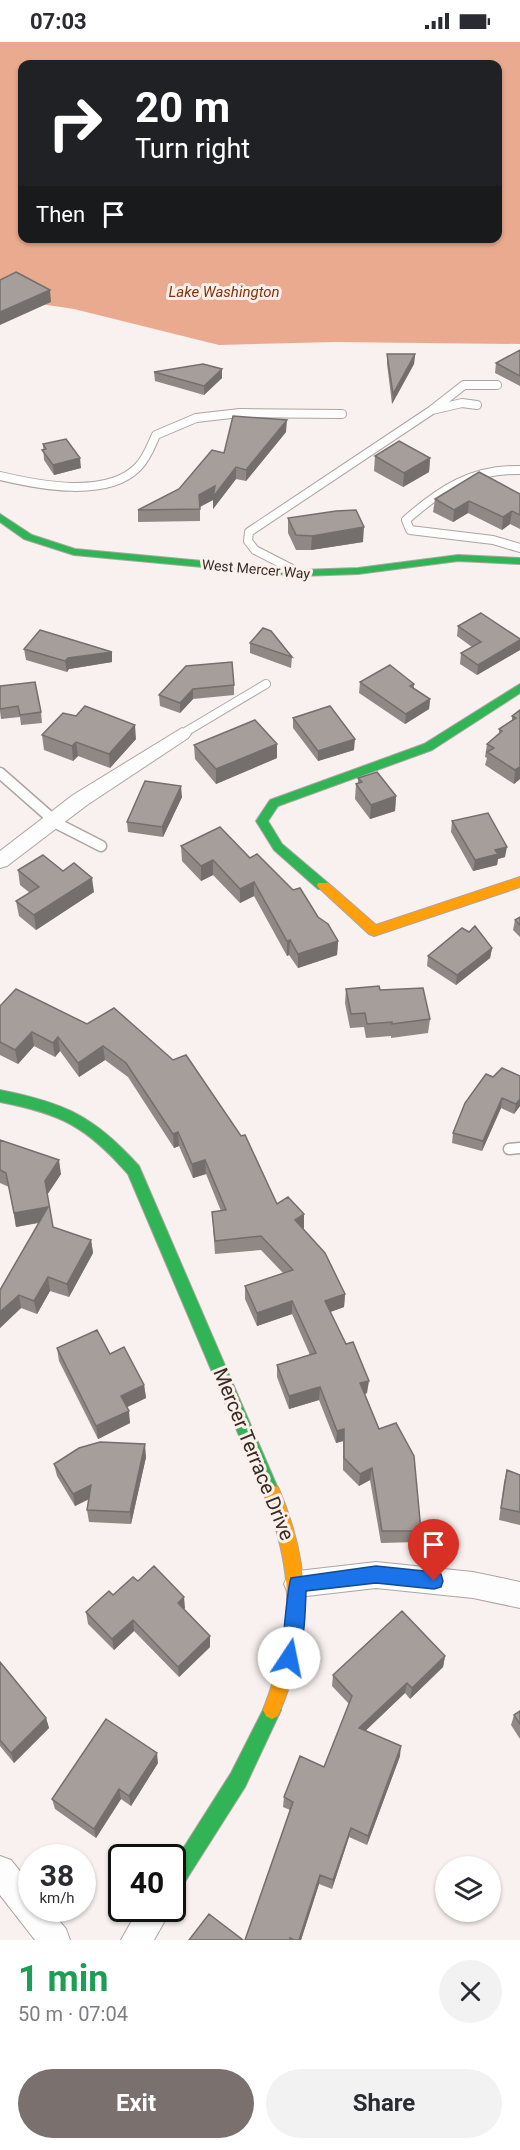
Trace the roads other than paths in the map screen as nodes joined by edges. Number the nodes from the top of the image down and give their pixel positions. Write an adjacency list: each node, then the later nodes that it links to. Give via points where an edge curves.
1 (497, 385): 3 (lane, via 464,385)
2 (477, 405): 3 (lane, via 462,403)
3 (432, 410): 10 (lane, via 249,532 248,541 255,550)
4 (342, 414): 6 (lane, via 240,413 196,418 156,435 148,455 131,473 88,488 30,484)
5 (520, 470): 8 (lane, via 478,471 426,502 406,520 410,530 426,534 478,535)
6 (0, 476)
7 (0, 517): 10 (street, West Mercer Way, via 28,537 74,552)
8 (520, 548)
9 (520, 561): 10 (street, West Mercer Way, via 458,558 358,571)
10 (300, 573)
11 (266, 684): 13 (lane)
12 (520, 688): 18 (street, via 428,747 274,803 262,821 278,847 374,931)
13 (182, 734): 15 (street)
14 (0, 773): 15 (lane)
15 (51, 821): 16 (lane, via 70,834); 17 (street)
16 (101, 846)
17 (0, 861)
18 (520, 882)
19 (0, 1096): 20 (street, Mercer Terrace Drive, via 62,1109 85,1119 134,1170 283,1518)
20 (298, 1584): 21 (street, via 376,1575 473,1585); 22 (street, Mercer Terrace Drive, via 294,1636 284,1681 249,1758)
21 (520, 1595)
22 (186, 1864)
23 (0, 1871): 25 (street)
24 (148, 1922): 26 (street)
25 (56, 1940)
26 (136, 1940)

